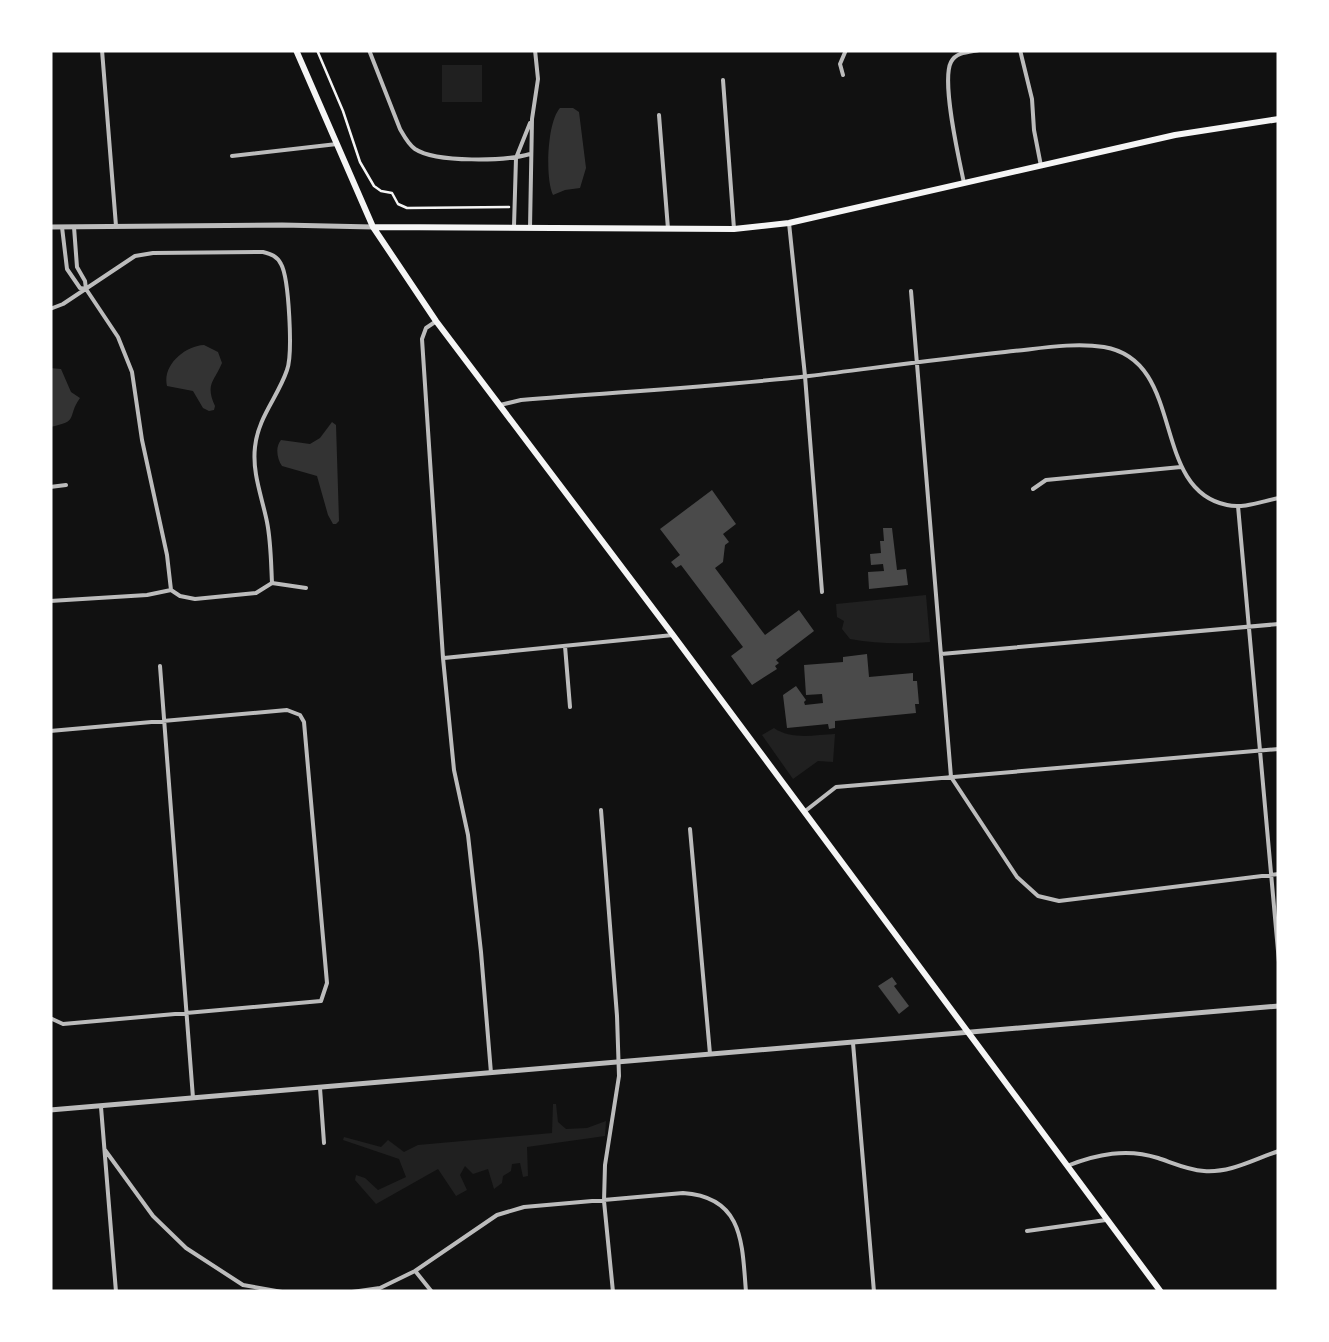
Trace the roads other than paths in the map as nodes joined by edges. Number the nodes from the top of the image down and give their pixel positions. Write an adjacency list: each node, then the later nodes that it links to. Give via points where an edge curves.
1 (102, 50): 20 (street)
2 (296, 50): 13 (main road)
3 (368, 50): 16 (street, via 412,146 441,158)
4 (535, 50): 12 (street)
5 (846, 50): 8 (street)
6 (980, 50): 18 (street, via 960,53 949,66)
7 (1020, 50): 17 (street)
8 (843, 75)
9 (723, 80): 28 (street)
10 (658, 115): 27 (street)
11 (1279, 118): 17 (main road)
12 (532, 119): 14 (street); 16 (street)
13 (337, 144): 15 (street); 24 (main road)
14 (530, 154): 16 (street); 26 (street)
15 (232, 156)
16 (516, 158): 25 (street)
17 (1042, 166): 18 (main road)
18 (964, 184): 19 (main road)
19 (789, 222): 28 (main road); 34 (street)
20 (116, 226): 23 (street); 24 (street)
21 (50, 227): 22 (street)
22 (62, 227): 23 (street); 29 (street, via 66,269)
23 (74, 227): 29 (street)
24 (373, 227): 25 (main road); 32 (main road)
25 (514, 228): 26 (main road)
26 (530, 228): 27 (main road)
27 (668, 229): 28 (main road)
28 (734, 229)
29 (86, 290): 31 (street); 42 (street, via 135,256 153,252 263,252 280,261 289,366 254,449); 44 (street, via 132,372)
30 (911, 290): 33 (street)
31 (50, 309)
32 (436, 321): 35 (main road); 52 (street, via 422,339)
33 (918, 361): 34 (street); 36 (street, via 1078,346 1118,351 1151,382); 51 (street)
34 (805, 376): 35 (street); 45 (street)
35 (500, 405): 49 (main road)
36 (1180, 467): 39 (street, via 1046,480); 41 (street, via 1197,491)
37 (66, 485): 38 (street)
38 (50, 487)
39 (1034, 490)
40 (1279, 498): 41 (street)
41 (1238, 506): 48 (street)
42 (272, 583): 43 (street); 44 (street, via 256,593 195,598)
43 (306, 588)
44 (171, 590): 46 (street)
45 (822, 592)
46 (50, 600)
47 (1279, 624): 48 (street)
48 (1250, 628): 51 (street); 58 (street)
49 (673, 635): 50 (street); 61 (main road)
50 (565, 646): 52 (street); 54 (street)
51 (941, 654): 59 (street)
52 (444, 658): 73 (street)
53 (160, 666): 55 (street)
54 (570, 707)
55 (164, 721): 56 (street); 67 (street); 67 (street, via 287,710 300,715 327,984 320,1000)
56 (50, 731)
57 (1279, 749): 58 (street)
58 (1260, 752): 59 (street); 64 (street)
59 (951, 777): 61 (street, via 836,787); 64 (street, via 1017,877 1038,896 1059,902)
60 (601, 810): 72 (street)
61 (804, 812): 69 (main road)
62 (690, 830): 71 (street)
63 (1279, 874): 64 (street)
64 (1272, 876): 65 (street)
65 (1279, 962)
66 (1279, 1006): 69 (street)
67 (186, 1013): 68 (street, via 63,1024); 75 (street)
68 (50, 1018)
69 (969, 1032): 70 (street); 81 (main road)
70 (853, 1042): 71 (street); 93 (street)
71 (710, 1054): 72 (street)
72 (618, 1062): 73 (street); 82 (street)
73 (491, 1073): 74 (street)
74 (320, 1087): 75 (street); 78 (street)
75 (193, 1098): 76 (street)
76 (100, 1106): 77 (street); 79 (street)
77 (50, 1110)
78 (324, 1143)
79 (104, 1150): 86 (street, via 153,1216); 87 (street)
80 (1279, 1152): 81 (street, via 1215,1171 1132,1152)
81 (1067, 1166): 83 (main road)
82 (604, 1201): 85 (street, via 497,1215); 91 (street); 92 (street, via 665,1193 698,1194 718,1204 736,1223)
83 (1106, 1220): 84 (street); 94 (main road)
84 (1026, 1230)
85 (415, 1271): 89 (street, via 380,1288); 90 (street)
86 (243, 1289): 88 (street)
87 (116, 1292)
88 (282, 1292)
89 (352, 1292)
90 (432, 1292)
91 (613, 1292)
92 (746, 1292)
93 (874, 1292)
94 (1161, 1292)

